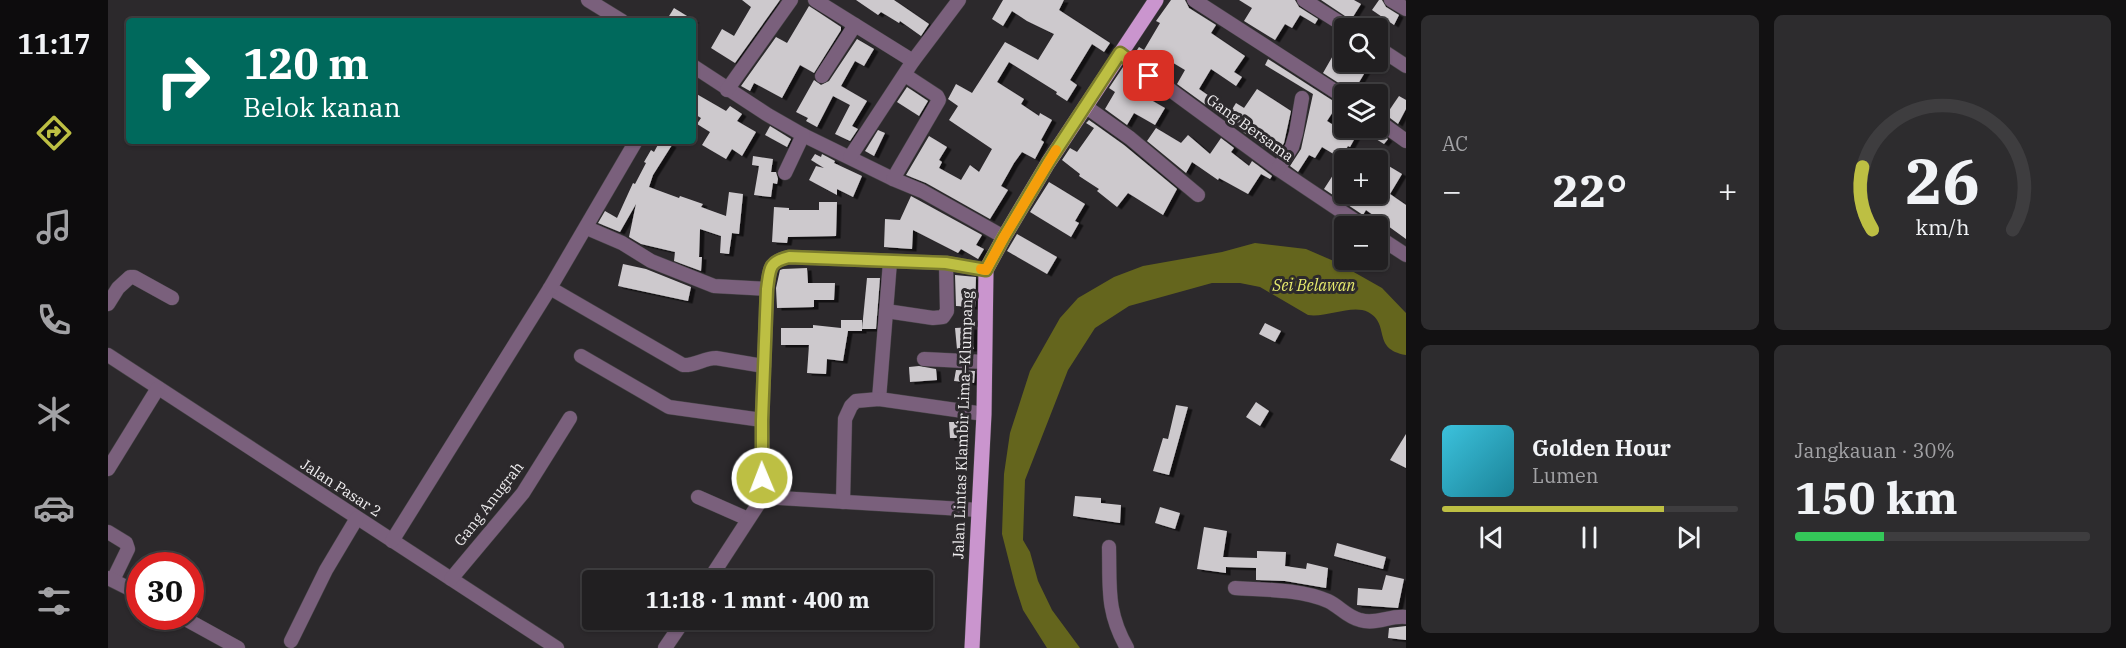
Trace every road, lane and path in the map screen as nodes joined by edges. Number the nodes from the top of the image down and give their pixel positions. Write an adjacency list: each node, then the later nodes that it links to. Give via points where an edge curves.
1 (588, 0): 10 (street)
2 (791, 0): 20 (street)
3 (814, 0): 12 (street)
4 (959, 0): 15 (street)
5 (1156, 0): 13 (main road, Jalan Lintas Klambir Lima–Klumpang)
6 (1194, 0): 21 (street)
7 (1305, 0): 11 (street)
8 (1391, 0): 9 (street)
9 (1406, 9)
10 (617, 18)
11 (1334, 19)
12 (855, 25): 15 (street); 19 (street)
13 (1120, 53): 23 (main road, Jalan Lintas Klambir Lima–Klumpang); 29 (street, Gang Bersama)
14 (1388, 54): 16 (street)
15 (913, 61): 18 (street)
16 (1406, 66)
17 (696, 68): 20 (street)
18 (905, 75): 28 (street); 31 (street, via 939,100)
19 (822, 76)
20 (727, 90): 25 (street)
21 (1334, 91)
22 (1302, 98): 29 (street, via 1292,147)
23 (1084, 106): 32 (street, via 1130,138); 35 (main road, Jalan Lintas Klambir Lima–Klumpang)
24 (1388, 128): 26 (street)
25 (803, 135): 28 (street); 30 (street)
26 (1406, 141)
27 (634, 144): 34 (street)
28 (850, 157): 31 (street)
29 (1278, 169): 33 (street, Gang Bersama)
30 (784, 173)
31 (893, 179): 35 (street)
32 (1198, 195)
33 (1348, 216)
34 (586, 228): 41 (street); 42 (street, via 651,261 714,286)
35 (1004, 237): 40 (main road, Jalan Lintas Klambir Lima–Klumpang)
36 (1388, 243): 37 (street)
37 (1406, 255)
38 (890, 262): 39 (street); 42 (street, via 789,257 773,263); 45 (street)
39 (946, 263): 40 (street); 45 (street, via 947,311 943,317)
40 (986, 270): 49 (main road, Jalan Lintas Klambir Lima–Klumpang)
41 (550, 288): 50 (street, via 683,365 716,358); 64 (street)
42 (767, 289): 50 (street)
43 (172, 298): 44 (street, via 130,277)
44 (108, 304)
45 (886, 311): 52 (street)
46 (581, 356): 55 (street, via 669,407)
47 (109, 358): 51 (street, Jalan Pasar 2)
48 (924, 359): 49 (street)
49 (985, 362): 53 (main road, Jalan Lintas Klambir Lima–Klumpang)
50 (764, 366): 55 (street)
51 (159, 388): 56 (street); 61 (street, Jalan Pasar 2)
52 (879, 399): 53 (street); 59 (street, via 856,401 847,412)
53 (984, 414): 60 (main road, Jalan Lintas Klambir Lima–Klumpang)
54 (570, 418): 68 (street, Gang Anugrah, via 523,493)
55 (762, 420): 58 (street)
56 (108, 469)
57 (698, 497): 62 (street)
58 (763, 497): 59 (street); 62 (street)
59 (843, 502): 60 (street)
60 (979, 510): 78 (main road, Jalan Lintas Klambir Lima–Klumpang)
61 (357, 518): 64 (street, Jalan Pasar 2); 74 (street)
62 (748, 519): 66 (street)
63 (108, 532): 67 (street, via 126,543 128,549)
64 (392, 541): 68 (street, Jalan Pasar 2)
65 (1109, 547): 79 (street, via 1113,618)
66 (715, 570)
67 (110, 579): 69 (street)
68 (451, 579): 76 (street, Jalan Pasar 2)
69 (126, 587)
70 (1235, 588): 71 (street, via 1313,597 1360,620)
71 (1406, 617)
72 (204, 629): 75 (street)
73 (677, 630): 77 (street)
74 (291, 641)
75 (237, 648)
76 (557, 648)
77 (665, 648)
78 (972, 648)
79 (1127, 648)

